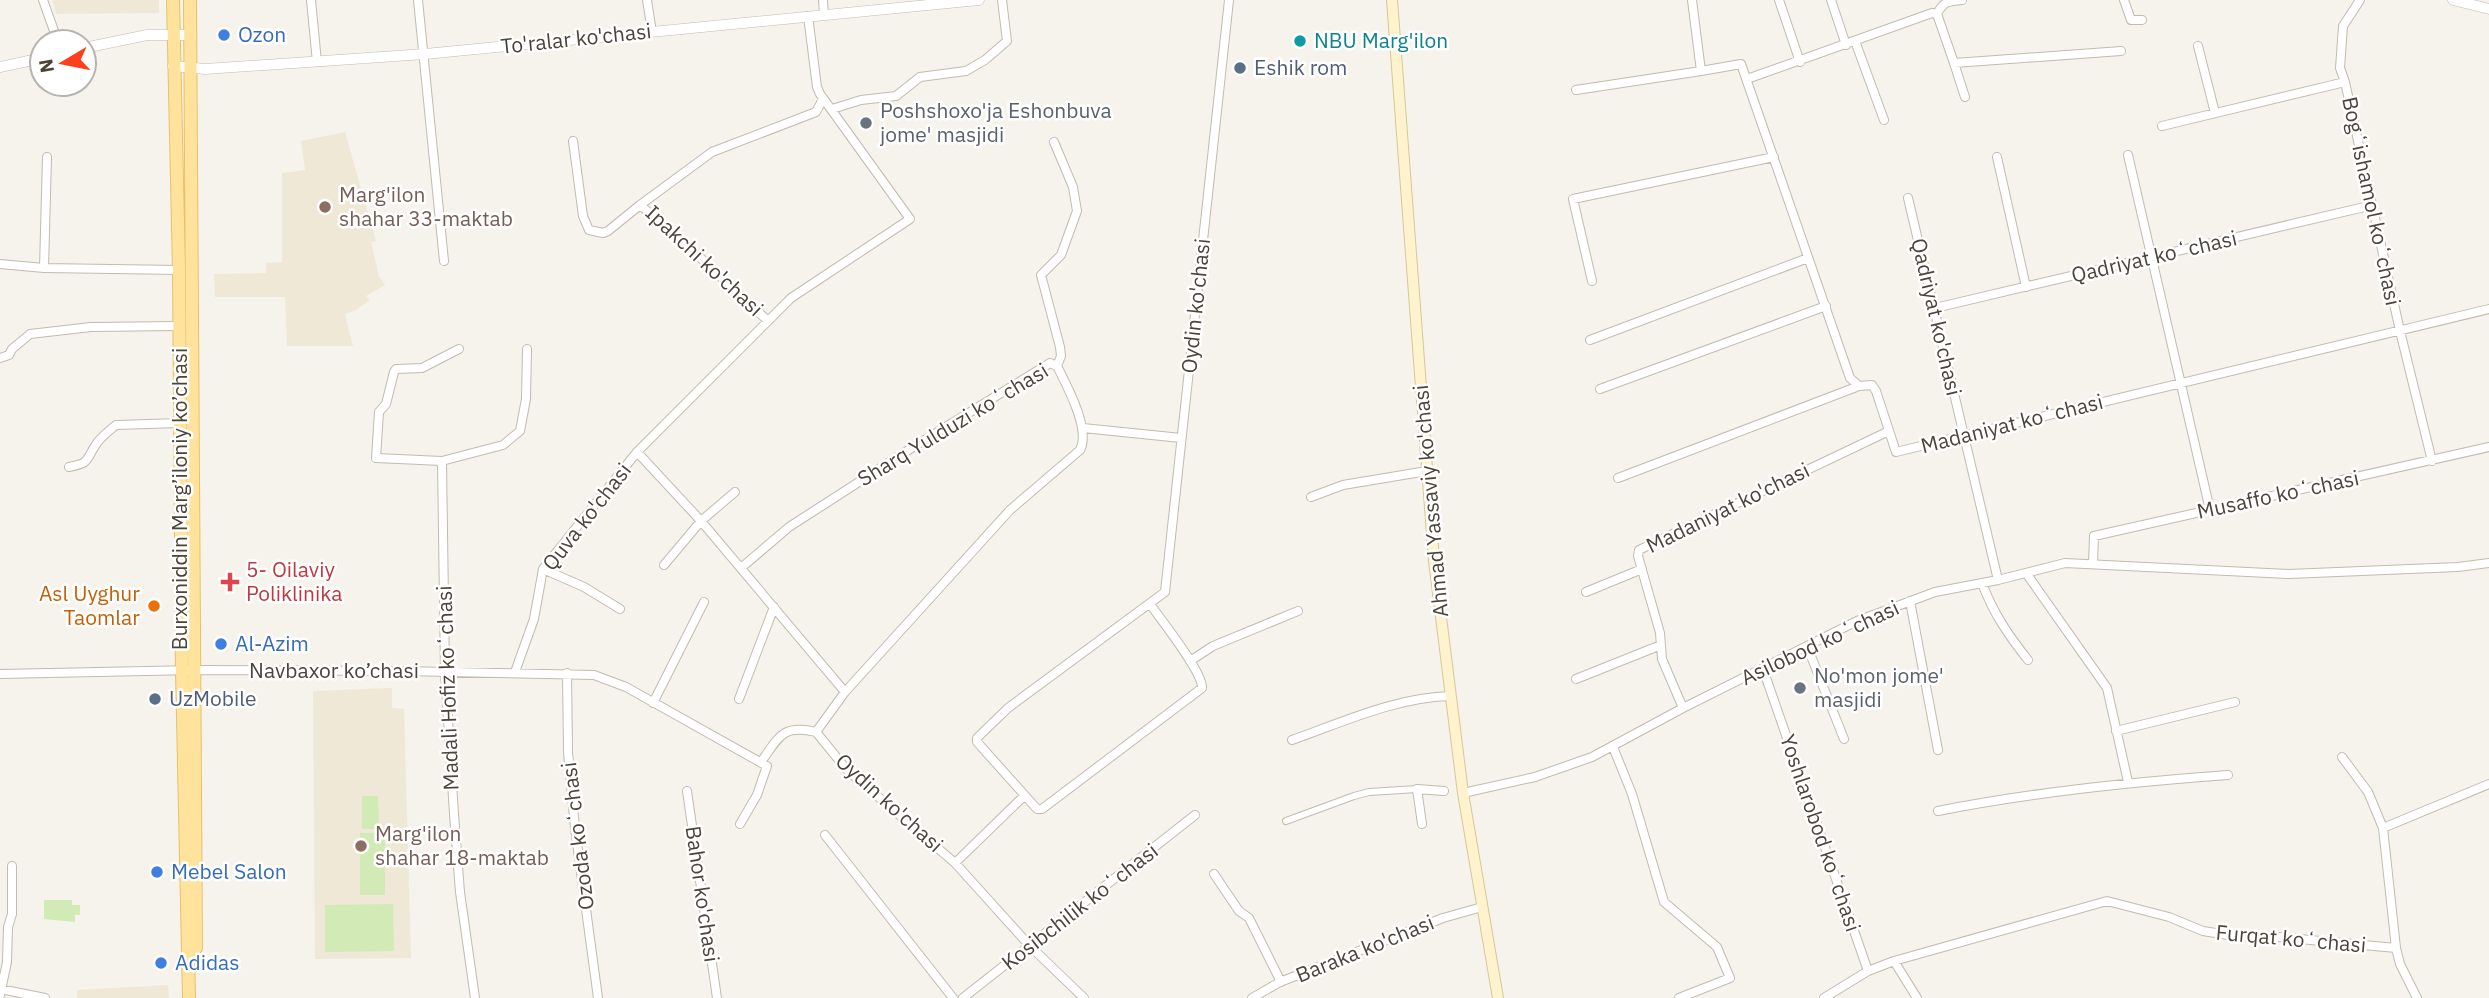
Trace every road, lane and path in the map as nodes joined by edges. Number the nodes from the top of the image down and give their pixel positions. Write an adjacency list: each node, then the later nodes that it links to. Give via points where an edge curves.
1 (43, 0): 25 (street)
2 (173, 0): 27 (main road, Burxoniddin Marg’iloniy ko’chasi)
3 (190, 0): 28 (main road, Burxoniddin Marg’iloniy ko’chasi)
4 (310, 0): 36 (street)
5 (418, 0): 34 (street)
6 (647, 0): 26 (street)
7 (823, 0): 22 (street)
8 (979, 0): 19 (street, To'ralar ko'chasi)
9 (1002, 0): 48 (street, via 1007,41 985,60 966,71 920,77 896,96)
10 (1229, 0): 87 (street, Oydin ko'chasi)
11 (1392, 0): 93 (main road, Ahmad Yassaviy ko'chasi)
12 (1692, 0): 42 (street)
13 (1779, 0): 37 (street)
14 (1830, 0): 31 (street)
15 (1962, 0): 21 (street, via 1947,1)
16 (2124, 0): 24 (street, via 2131,20)
17 (2360, 0): 44 (street, via 2343,26 2340,68)
18 (2453, 0): 20 (street)
19 (950, 1): 22 (street, To'ralar ko'chasi)
20 (2489, 9)
21 (1937, 14): 29 (street); 38 (street)
22 (824, 15): 23 (street, To'ralar ko'chasi)
23 (808, 16): 26 (street, To'ralar ko'chasi); 47 (street, via 817,87)
24 (2142, 20)
25 (53, 28)
26 (652, 32): 34 (street, To'ralar ko'chasi)
27 (173, 34): 28 (street); 30 (street, via 147,34); 39 (main road, Burxoniddin Marg’iloniy ko’chasi)
28 (190, 35): 41 (main road, Burxoniddin Marg’iloniy ko’chasi)
29 (1855, 41): 31 (street); 50 (street)
30 (98, 45)
31 (1846, 45): 37 (street)
32 (2198, 46): 49 (street)
33 (2121, 51): 38 (street)
34 (425, 54): 36 (street, To'ralar ko'chasi); 63 (street)
35 (28, 61): 40 (street)
36 (317, 61): 41 (street, To'ralar ko'chasi)
37 (1800, 61): 43 (street)
38 (1954, 63): 46 (street)
39 (173, 66): 41 (street, To'ralar ko'chasi); 66 (main road, Burxoniddin Marg’iloniy ko’chasi)
40 (0, 67)
41 (191, 68): 120 (main road, Burxoniddin Marg’iloniy ko’chasi)
42 (1702, 71): 43 (street, via 1741,64); 45 (street)
43 (1747, 79): 56 (street, Madaniyat koʻchasi)
44 (2345, 82): 49 (street, Bogʻishamol koʻchasi); 60 (street, Bogʻishamol koʻchasi)
45 (1576, 90)
46 (1965, 97)
47 (823, 99): 48 (street); 59 (street, Ipakchi ko'chasi, via 816,112 701,157)
48 (832, 109): 72 (street, Quva ko'chasi, via 910,219 791,298)
49 (2215, 113): 51 (street, Bogʻishamol koʻchasi)
50 (1884, 120)
51 (2162, 126)
52 (573, 141): 59 (street, via 589,230 608,231)
53 (1054, 142): 79 (street, via 1073,187 1077,211 1061,255 1041,275 1060,347)
54 (2128, 155): 61 (street)
55 (47, 157): 65 (street)
56 (1774, 157): 62 (street, Madaniyat koʻchasi); 67 (street, via 1573,199)
57 (1997, 157): 68 (street)
58 (1908, 198): 70 (street, Qadriyat ko'chasi)
59 (640, 205): 72 (street, Ipakchi ko'chasi)
60 (2373, 205): 61 (street, Qadriyat koʻchasi); 74 (street, Bogʻishamol koʻchasi)
61 (2152, 257): 68 (street, Qadriyat koʻchasi); 80 (street)
62 (1808, 258): 69 (street, Madaniyat koʻchasi); 75 (street)
63 (444, 261)
64 (0, 264): 65 (street)
65 (44, 268): 66 (street)
66 (178, 270): 73 (main road, Burxoniddin Marg’iloniy ko’chasi)
67 (1592, 281)
68 (2026, 287): 70 (street, Qadriyat koʻchasi)
69 (1826, 306): 81 (street, Madaniyat koʻchasi, via 1850,378); 82 (street)
70 (1935, 308): 86 (street, Qadriyat ko'chasi)
71 (2489, 309): 74 (street, Madaniyat koʻchasi)
72 (768, 321): 89 (street, Quva ko'chasi)
73 (179, 326): 78 (street, via 91,327 30,334); 83 (main road, Burxoniddin Marg’iloniy ko’chasi)
74 (2400, 331): 80 (street, Madaniyat koʻchasi); 91 (street, Bogʻishamol koʻchasi)
75 (1590, 340)
76 (459, 349): 90 (street, via 422,368 396,369 386,404 379,412 376,458)
77 (527, 349): 90 (street, via 520,431 490,450)
78 (0, 358)
79 (1058, 366): 84 (street, Sharq Yulduzi koʻchasi); 102 (street, Sharq Yulduzi koʻchasi, via 1050,363 910,449 789,527)
80 (2181, 383): 86 (street, Madaniyat koʻchasi); 97 (street)
81 (1859, 386): 85 (street, Madaniyat koʻchasi, via 1872,385); 94 (street)
82 (1600, 388)
83 (180, 423): 92 (street, via 116,425 95,444 84,464); 120 (main road, Burxoniddin Marg’iloniy ko’chasi)
84 (1083, 428): 87 (street); 126 (street, via 1080,450 1010,510)
85 (1889, 431): 86 (street, Madaniyat koʻchasi, via 1896,452); 104 (street, Madaniyat ko'chasi, via 1639,550)
86 (1964, 435): 106 (street, Qadriyat ko'chasi)
87 (1181, 438): 111 (street, Oydin ko'chasi, via 1168,585)
88 (2489, 447): 91 (street, Musaffo koʻchasi)
89 (637, 452): 98 (street); 103 (street, Quva ko'chasi)
90 (442, 461): 121 (street, Madali Hofiz koʻchasi)
91 (2431, 461): 97 (street, Musaffo koʻchasi)
92 (69, 467)
93 (1427, 471): 96 (street, via 1343,485); 127 (main road, Ahmad Yassaviy ko'chasi)
94 (1618, 478)
95 (735, 492): 98 (street)
96 (1311, 498)
97 (2210, 510): 100 (street, Musaffo koʻchasi, via 2094,536)
98 (701, 521): 101 (street); 102 (street)
99 (2489, 563): 100 (street, Asilobod koʻchasi, via 2289,574)
100 (2093, 564): 105 (street, Asilobod koʻchasi, via 2065,563)
101 (664, 565)
102 (741, 568): 112 (street)
103 (543, 569): 113 (street); 122 (street, Quva ko'chasi, via 534,619)
104 (1642, 569): 108 (street); 115 (street, Madaniyat ko'chasi)
105 (2026, 573): 106 (street, Asilobod koʻchasi); 132 (street, via 2106,688)
106 (1998, 580): 107 (street, Asilobod koʻchasi)
107 (1982, 583): 109 (street, Asilobod koʻchasi); 117 (street, via 1991,608)
108 (1586, 592)
109 (1910, 601): 116 (street, Asilobod koʻchasi); 137 (street)
110 (704, 602): 130 (street)
111 (1150, 604): 118 (street); 147 (street, Oydin ko'chasi, via 1008,708 977,738 976,743)
112 (774, 607): 126 (street); 128 (street)
113 (620, 609)
114 (1298, 611): 118 (street, via 1213,646)
115 (1661, 645): 125 (street); 131 (street, Madaniyat ko'chasi, via 1662,659)
116 (1807, 646): 119 (street, Asilobod koʻchasi); 134 (street)
117 (2028, 660)
118 (1190, 661): 147 (street, via 1202,682 1199,692 1042,808)
119 (1763, 669): 131 (street, Asilobod koʻchasi); 162 (street, Yoshlarobod koʻchasi)
120 (188, 670): 121 (street, Navbaxor ko’chasi); 124 (street, Navbaxor ko’chasi); 166 (main road, Burxoniddin Marg’iloniy ko’chasi); 167 (main road, Burxoniddin Marg’iloniy ko’chasi)
121 (445, 672): 122 (street, Navbaxor ko’chasi); 168 (street, Madali Hofiz koʻchasi, via 460,892)
122 (515, 672): 123 (street)
123 (567, 673): 130 (street, via 608,678); 169 (street, Ozoda koʻchasi, via 568,752)
124 (0, 674)
125 (1576, 679)
126 (845, 692): 133 (street)
127 (1451, 696): 135 (street, via 1380,710); 146 (main road, Ahmad Yassaviy ko'chasi)
128 (739, 699)
129 (2235, 702): 132 (street)
130 (653, 703): 139 (street)
131 (1683, 708): 136 (street, Asilobod koʻchasi)
132 (2116, 731): 141 (street)
133 (816, 732): 139 (street, via 792,729 781,734); 155 (street, Oydin ko'chasi, via 847,770)
134 (1844, 739)
135 (1292, 740)
136 (1613, 747): 146 (street, Asilobod koʻchasi, via 1535,777); 176 (street, via 1664,902 1717,947 1730,978)
137 (1938, 750)
138 (2342, 757): 153 (street, Furqat koʻchasi, via 2368,792)
139 (761, 762): 151 (street, via 767,768)
140 (2228, 775): 141 (street)
141 (2128, 782): 148 (street)
142 (2489, 784): 153 (street)
143 (1417, 789): 145 (street); 150 (street, via 1369,792); 152 (street)
144 (687, 790): 170 (street, Bahor ko'chasi)
145 (1444, 791)
146 (1463, 793): 158 (main road, Ahmad Yassaviy ko'chasi)
147 (1024, 796): 155 (street, Oydin ko'chasi)
148 (1938, 811)
149 (1195, 815): 159 (street, Kosibchilik koʻchasi)
150 (1286, 821)
151 (740, 824)
152 (1422, 824)
153 (2384, 828): 160 (street, Furqat koʻchasi)
154 (825, 835): 171 (street)
155 (955, 863): 159 (street, Oydin ko'chasi)
156 (12, 866): 164 (street, via 12,914)
157 (1214, 874): 163 (street, via 1249,918)
158 (1482, 907): 163 (street, Baraka ko'chasi); 175 (main road, Ahmad Yassaviy ko'chasi)
159 (1030, 946): 172 (street, Kosibchilik koʻchasi); 173 (street, Oydin ko'chasi)
160 (2396, 948): 161 (street, Furqat koʻchasi, via 2234,936 2107,901); 179 (street, Furqat koʻchasi)
161 (1894, 961): 162 (street); 178 (street)
162 (1868, 971): 177 (street)
163 (1281, 982): 174 (street, Baraka ko'chasi)
164 (1, 991): 165 (street)
165 (45, 998)
166 (189, 998)
167 (197, 998)
168 (475, 998)
169 (598, 998)
170 (717, 998)
171 (953, 998)
172 (963, 998)
173 (1084, 998)
174 (1252, 998)
175 (1498, 998)
176 (1679, 998)
177 (1824, 998)
178 (1917, 998)
179 (2417, 998)

